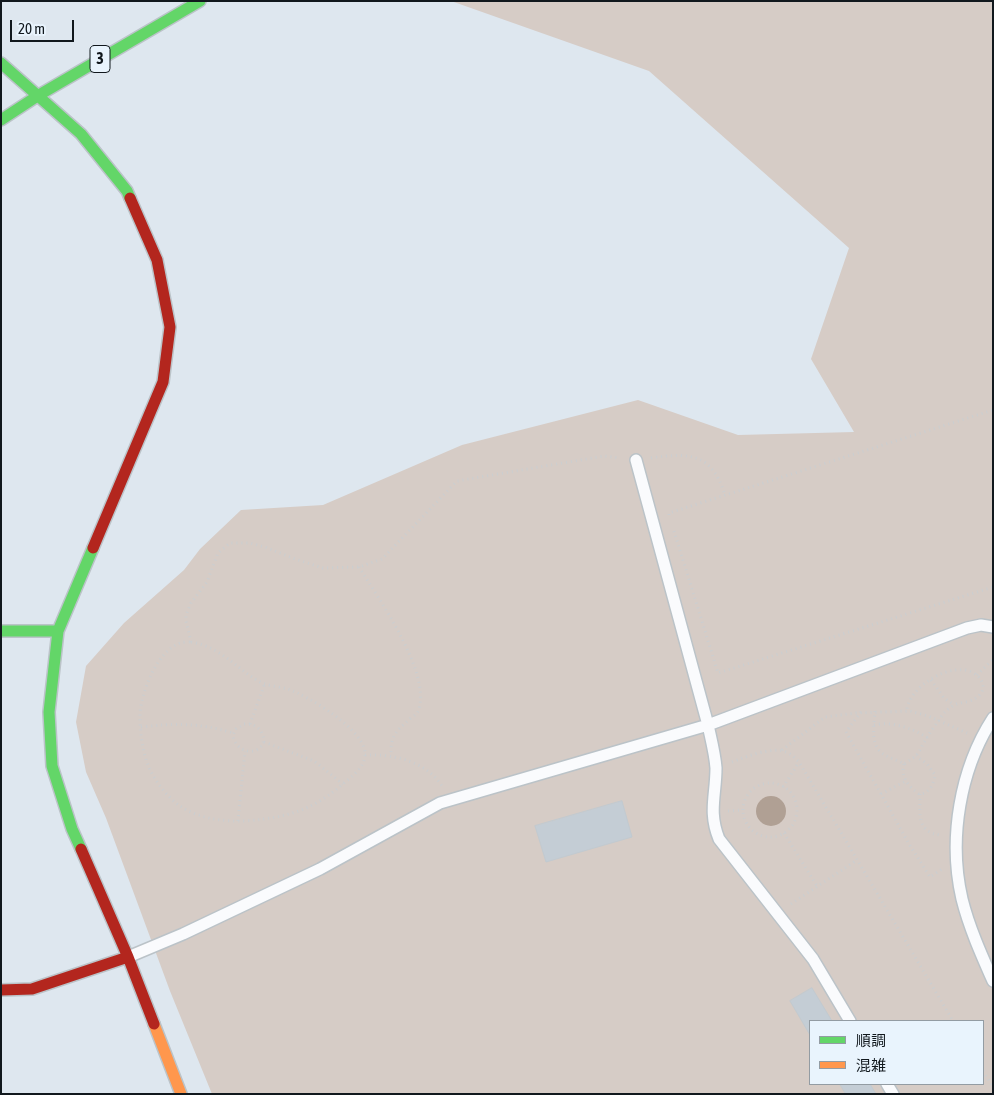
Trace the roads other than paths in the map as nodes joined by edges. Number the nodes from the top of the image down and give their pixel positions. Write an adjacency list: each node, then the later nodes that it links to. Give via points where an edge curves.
1 (200, 1): 3 (street, 3)
2 (1, 63): 3 (street)
3 (39, 95): 4 (street, 3); 8 (street, via 81,134 127,190 157,260 170,326 163,382)
4 (1, 120)
5 (636, 460): 10 (lane)
6 (993, 627): 10 (lane, via 980,624 967,628)
7 (1, 630): 8 (street)
8 (58, 631): 11 (street, via 49,712 52,766 72,829)
9 (993, 718): 12 (lane, via 974,753 967,775 957,836 962,897 978,948)
10 (708, 725): 11 (lane, via 440,803 320,868); 14 (lane, via 716,767 713,808 719,839 813,959)
11 (128, 957): 13 (street, via 32,989); 15 (street)
12 (993, 981)
13 (1, 990)
14 (849, 1020)
15 (181, 1094)

